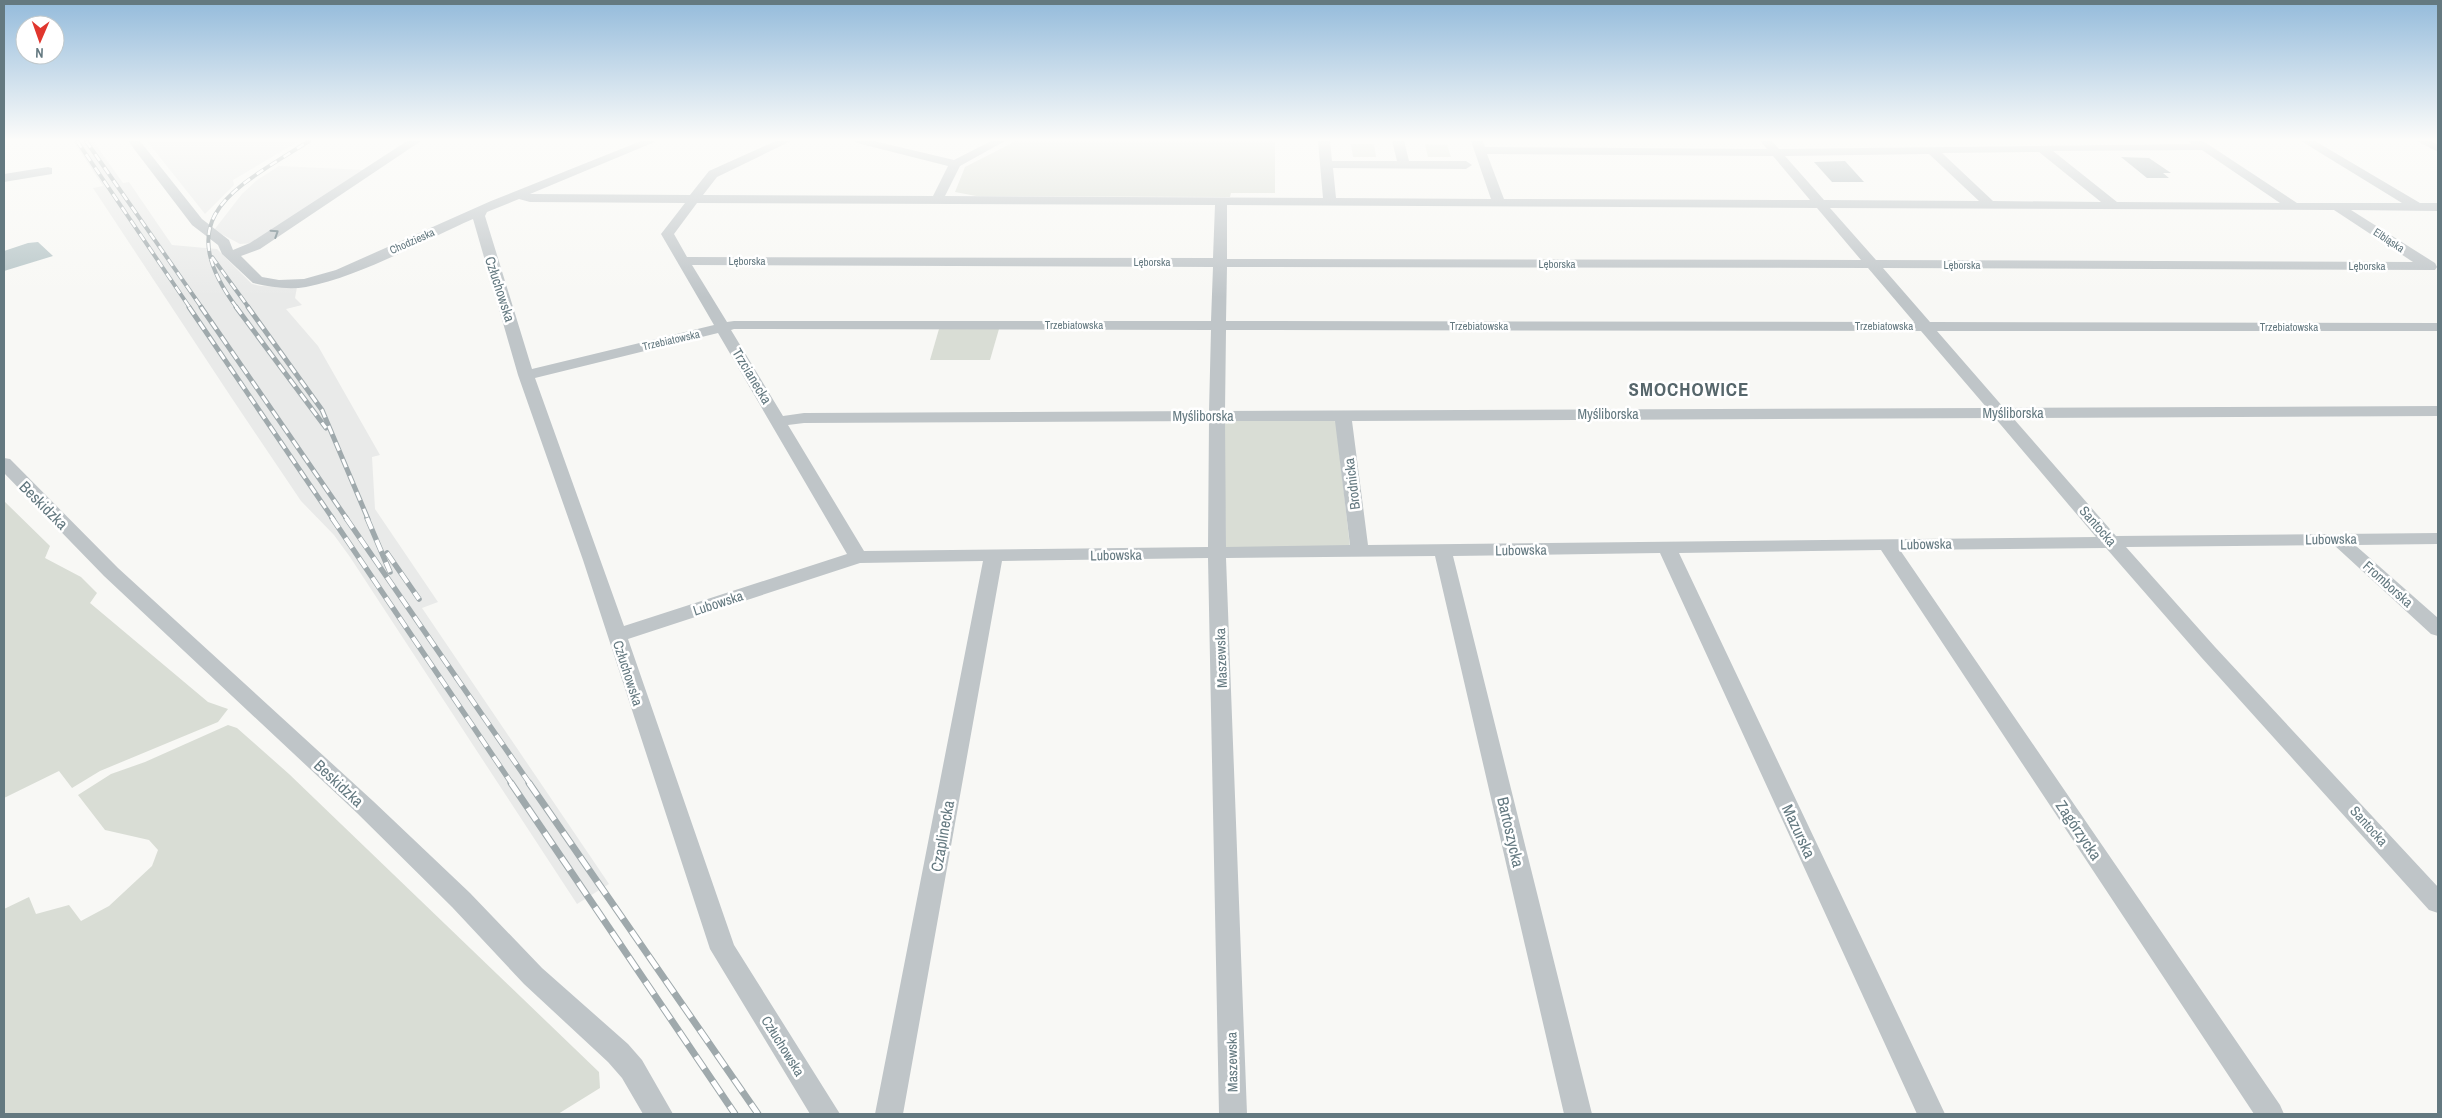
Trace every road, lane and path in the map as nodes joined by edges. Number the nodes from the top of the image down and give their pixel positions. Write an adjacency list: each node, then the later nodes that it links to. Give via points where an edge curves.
1 (175, 193): 27 (street, Chodzieska, via 197,222 224,243)
2 (335, 193): 27 (street, one-way to 2, via 255,246)
3 (523, 193): 13 (street, Chodzieska)
4 (698, 193): 14 (street)
5 (941, 193): 15 (street)
6 (1329, 193): 17 (street)
7 (1495, 193): 18 (street)
8 (1811, 193): 19 (street, Santocka)
9 (1978, 193): 20 (street)
10 (2099, 193): 21 (street)
11 (2275, 193): 22 (street)
12 (2394, 193): 24 (street)
13 (519, 195): 14 (street, via 530,198); 26 (street, Chodzieska)
14 (693, 199): 15 (street); 29 (street, Trzcianecka, via 666,234)
15 (938, 199): 16 (street)
16 (1221, 201): 17 (street); 30 (street, Maszewska)
17 (1330, 202): 18 (street)
18 (1499, 203): 19 (street)
19 (1821, 204): 20 (street); 31 (street, Santocka)
20 (1990, 205): 21 (street)
21 (2114, 205): 22 (street)
22 (2294, 206): 23 (street)
23 (2336, 206): 24 (street); 28 (street, Elbląska)
24 (2417, 207): 25 (street)
25 (2438, 207)
26 (481, 212): 27 (street, Chodzieska, via 341,273 305,283 278,284 258,280); 37 (street, Człuchowska, via 480,225)
27 (232, 255)
28 (2415, 257): 32 (street, Elbląska)
29 (684, 261): 30 (street, Lęborska); 36 (street, Trzcianecka)
30 (1220, 262): 31 (street, Lęborska); 33 (street, Maszewska)
31 (1874, 265): 32 (street, Lęborska); 34 (street, Santocka)
32 (2432, 265)
33 (1220, 325): 34 (street, Trzebiatowska); 36 (street, Trzebiatowska, via 734,325); 40 (street, Maszewska)
34 (1927, 326): 35 (street, Trzebiatowska); 39 (street, Santocka)
35 (2438, 327)
36 (723, 328): 37 (street, Trzebiatowska); 42 (street, Trzcianecka)
37 (526, 375): 55 (street, Człuchowska)
38 (2438, 412): 39 (street, Myśliborska)
39 (2001, 413): 41 (street, Myśliborska); 46 (street, Santocka)
40 (1217, 416): 41 (street, Myśliborska); 42 (street, Myśliborska, via 814,418); 51 (street, Maszewska)
41 (1344, 416): 50 (street, Brodnicka)
42 (779, 421): 52 (street, Trzcianecka)
43 (4, 463): 57 (street, Beskidzka, via 111,572 365,806 533,976 618,1053 632,1069)
44 (2438, 538): 45 (street, Lubowska)
45 (2338, 539): 46 (street, Lubowska); 54 (street, Fromborska)
46 (2111, 542): 47 (street, Lubowska); 56 (street, Santocka)
47 (1887, 545): 48 (street, Lubowska); 63 (street, Zagórzycka)
48 (1667, 548): 49 (street, Lubowska); 62 (street, Mazurska)
49 (1443, 551): 50 (street, Lubowska); 61 (street, Bartoszycka)
50 (1360, 552): 51 (street, Lubowska)
51 (1217, 554): 53 (street, Lubowska); 60 (street, Maszewska)
52 (858, 557): 53 (street, Lubowska); 55 (street, Lubowska)
53 (993, 557): 59 (street, Czaplinecka)
54 (2438, 629)
55 (616, 636): 58 (street, Człuchowska, via 723,949)
56 (2438, 903)
57 (659, 1114)
58 (826, 1114)
59 (889, 1114)
60 (1233, 1114)
61 (1578, 1114)
62 (1931, 1114)
63 (2270, 1114)

